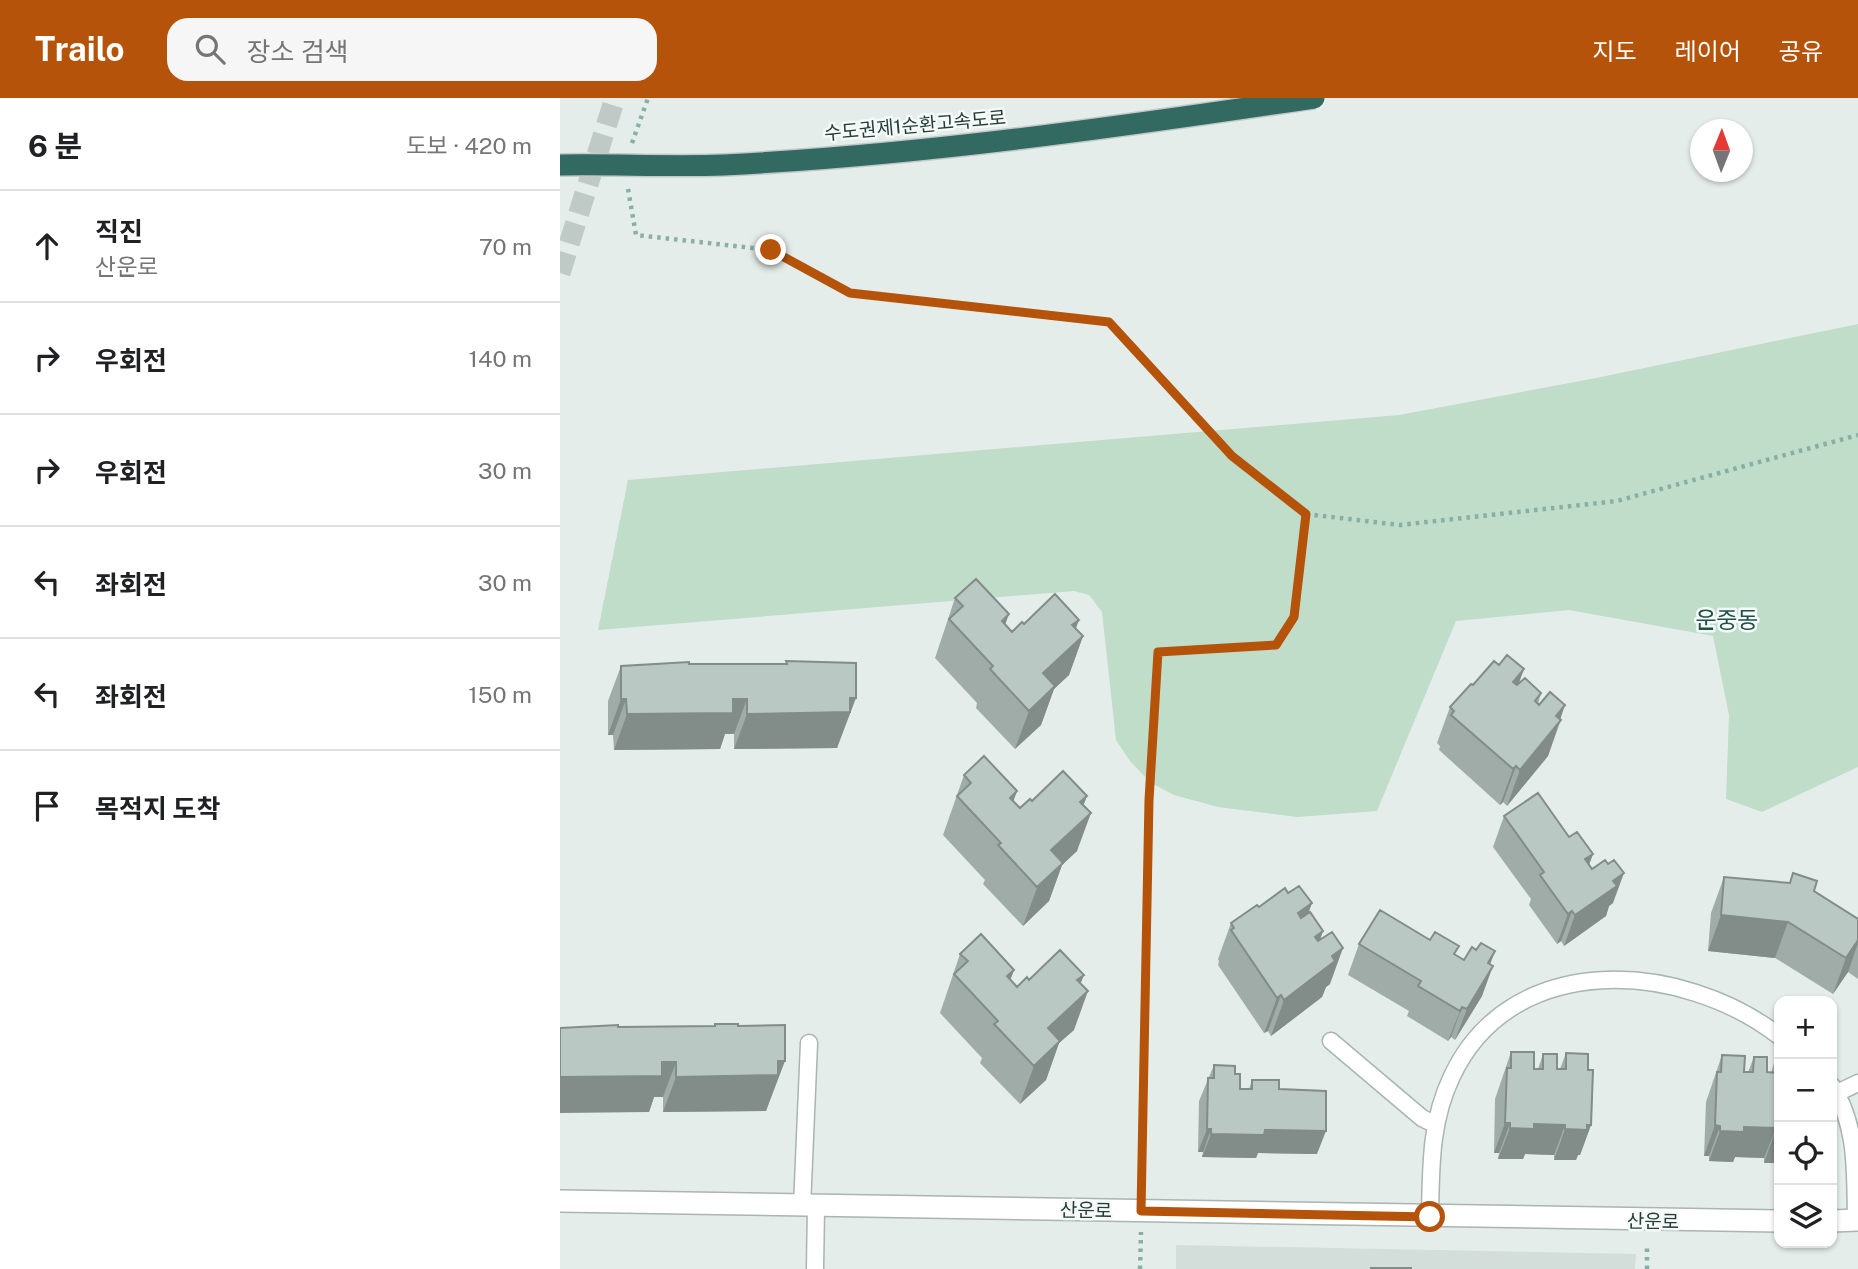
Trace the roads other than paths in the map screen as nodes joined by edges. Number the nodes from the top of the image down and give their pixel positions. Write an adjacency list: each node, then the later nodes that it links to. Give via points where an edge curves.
1 (1314, 98): 2 (highway, 수도권제1순환고속도로, bridge, via 1038,137 876,153 723,165)
2 (560, 165)
3 (1774, 1033): 9 (lane, via 1748,1015 1686,989 1628,979 1577,982 1526,1001 1485,1029 1453,1074)
4 (1331, 1041): 9 (lane)
5 (809, 1043): 11 (lane)
6 (1858, 1083): 7 (lane)
7 (1837, 1089)
8 (1837, 1094): 13 (lane, via 1852,1134)
9 (1434, 1124): 12 (lane)
10 (560, 1201): 11 (street, 산운로)
11 (809, 1207): 12 (street, 산운로); 16 (lane)
12 (1430, 1217): 14 (street, 산운로)
13 (1857, 1220): 15 (street)
14 (1774, 1221)
15 (1837, 1221)
16 (815, 1269)

